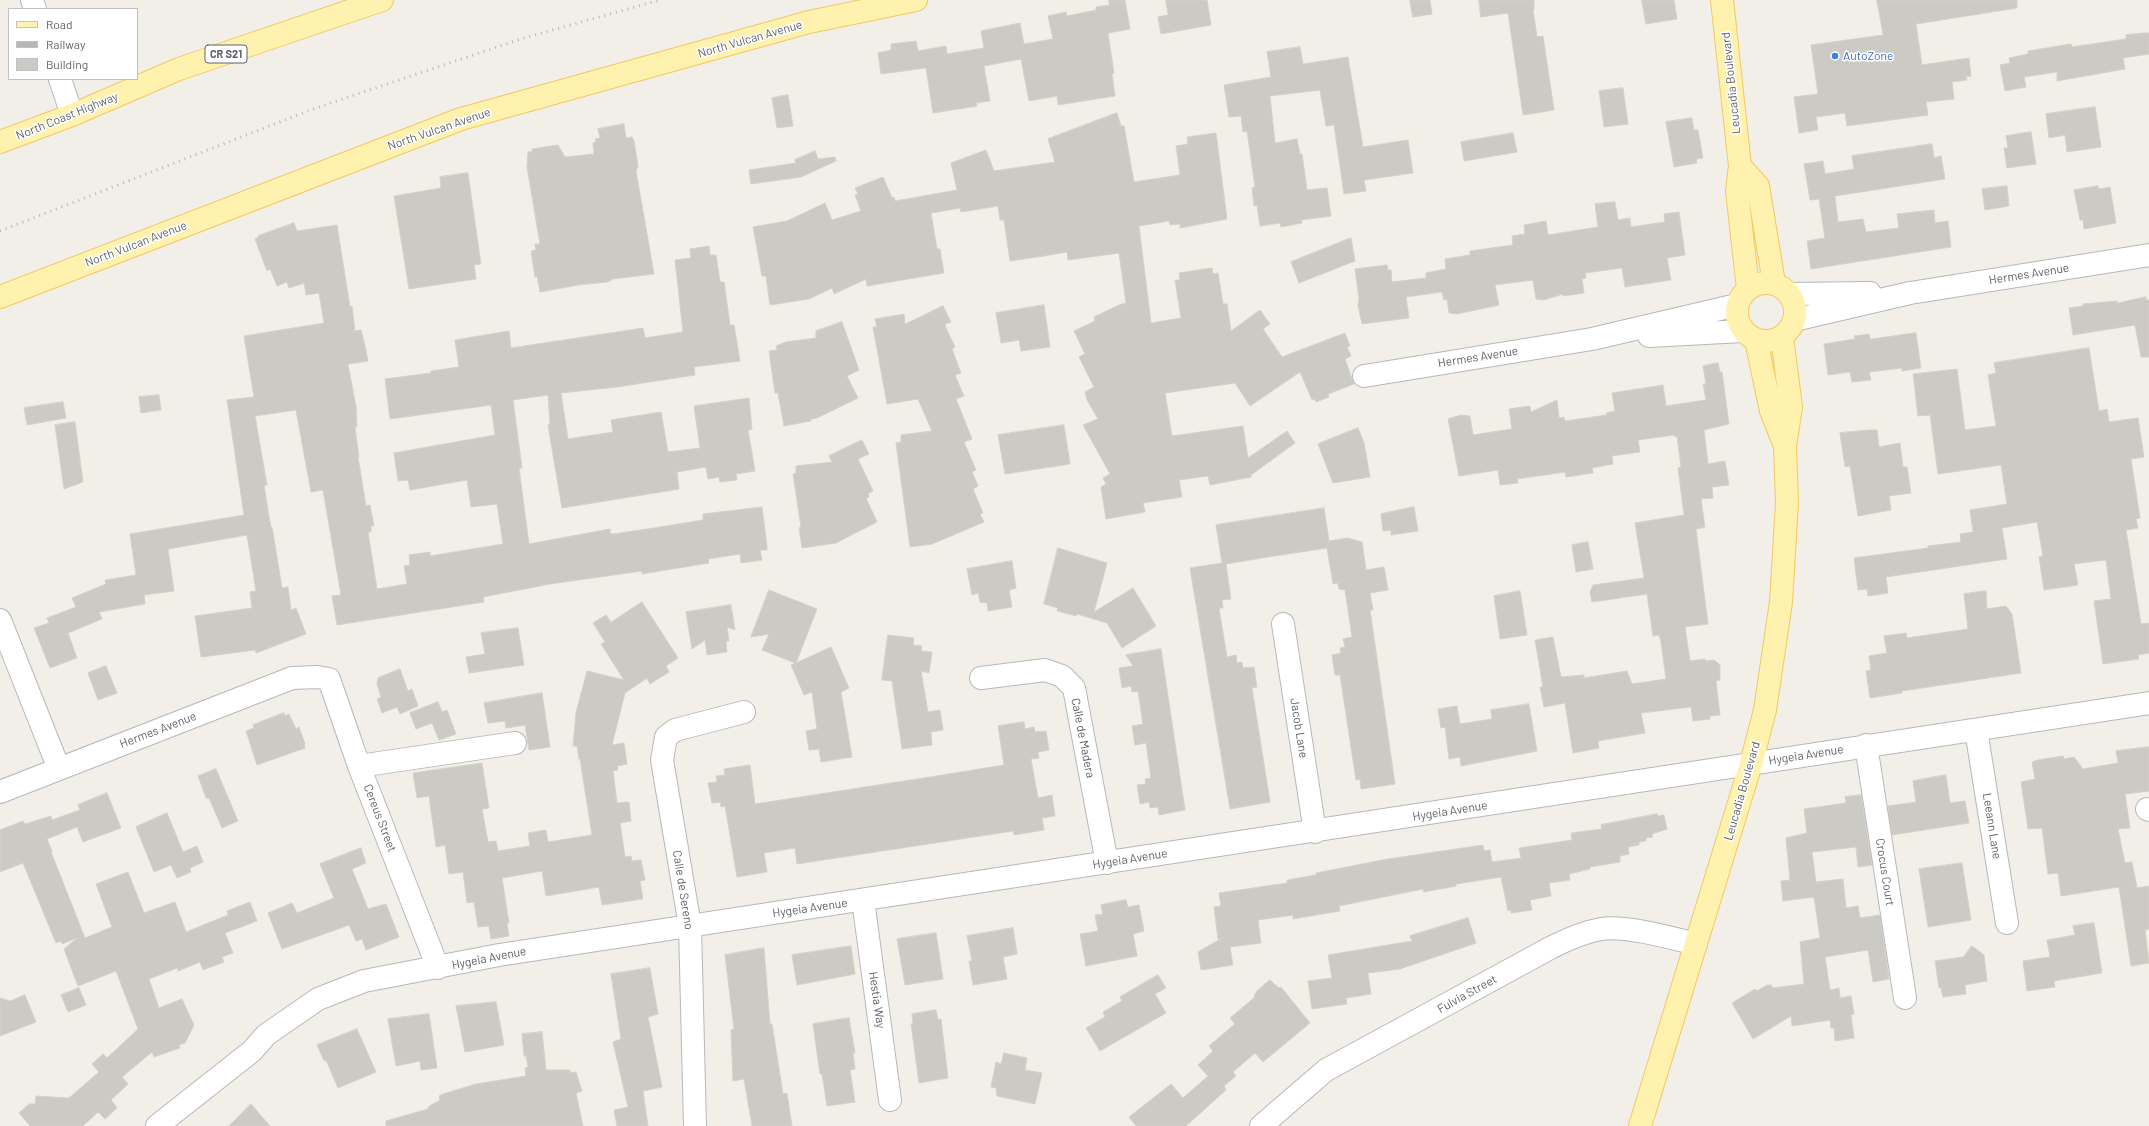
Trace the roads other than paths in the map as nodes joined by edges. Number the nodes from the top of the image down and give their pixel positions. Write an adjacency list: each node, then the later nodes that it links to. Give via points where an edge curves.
1 (382, 0): 5 (main road, North Coast Highway / CR S21, via 179,70)
2 (916, 0): 11 (main road, North Vulcan Avenue, via 809,22 461,119)
3 (1722, 0): 7 (main road, Leucadia Boulevard)
4 (60, 80): 5 (street)
5 (72, 115): 6 (main road, North Coast Highway / CR S21)
6 (0, 142)
7 (1740, 166): 9 (main road, via 1758,186); 12 (main road, Leucadia Boulevard, via 1737,191)
8 (2149, 256): 10 (street, Hermes Avenue)
9 (1782, 289): 10 (street, Hermes Avenue); 12 (main road, via 1765,282); 13 (main road, via 1795,307)
10 (1910, 293): 13 (street, Hermes Avenue)
11 (0, 296)
12 (1742, 297): 14 (main road, via 1738,321); 15 (street, Hermes Avenue)
13 (1788, 329): 14 (main road, via 1766,342); 17 (main road, Leucadia Boulevard, via 1791,407)
14 (1750, 336): 15 (street, Hermes Avenue); 17 (main road, Leucadia Boulevard, via 1771,411)
15 (1592, 339): 16 (street, Hermes Avenue)
16 (1364, 376)
17 (1785, 446): 27 (main road, Leucadia Boulevard, via 1787,503 1781,602 1765,710)
18 (0, 620): 29 (street)
19 (1283, 624): 31 (street, Jacob Lane)
20 (317, 677): 28 (street, Cereus Street, via 329,679); 29 (street, Hermes Avenue, via 292,678)
21 (981, 678): 32 (street, Calle de Madera, via 1045,670 1062,676 1074,688)
22 (2149, 703): 24 (street, Hygeia Avenue)
23 (744, 712): 35 (street, Calle de Sereno, via 675,730 666,737 662,760)
24 (1976, 730): 26 (street, Hygeia Avenue); 34 (street, Leeann Lane)
25 (515, 744): 28 (street)
26 (1866, 745): 27 (street, Hygeia Avenue); 38 (street, Crocus Court)
27 (1751, 764): 31 (street, Hygeia Avenue); 36 (main road, Leucadia Boulevard)
28 (359, 766): 37 (street, Cereus Street)
29 (59, 769): 30 (street, Hermes Avenue)
30 (0, 792)
31 (1314, 832): 32 (street, Hygeia Avenue)
32 (1107, 863): 33 (street, Hygeia Avenue)
33 (863, 900): 35 (street, Hygeia Avenue); 39 (street, Hestia Way)
34 (2007, 923)
35 (690, 926): 37 (street, Hygeia Avenue, via 499,954); 41 (street, Calle de Sereno)
36 (1696, 944): 42 (street, Fulvia Street, via 1632,930 1603,929 1576,936 1326,1070); 43 (main road, Leucadia Boulevard)
37 (438, 968): 40 (street, Hygeia Avenue, via 364,981 318,998 266,1035 252,1051)
38 (1905, 998)
39 (890, 1100)
40 (157, 1126)
41 (695, 1126)
42 (1261, 1126)
43 (1640, 1126)

